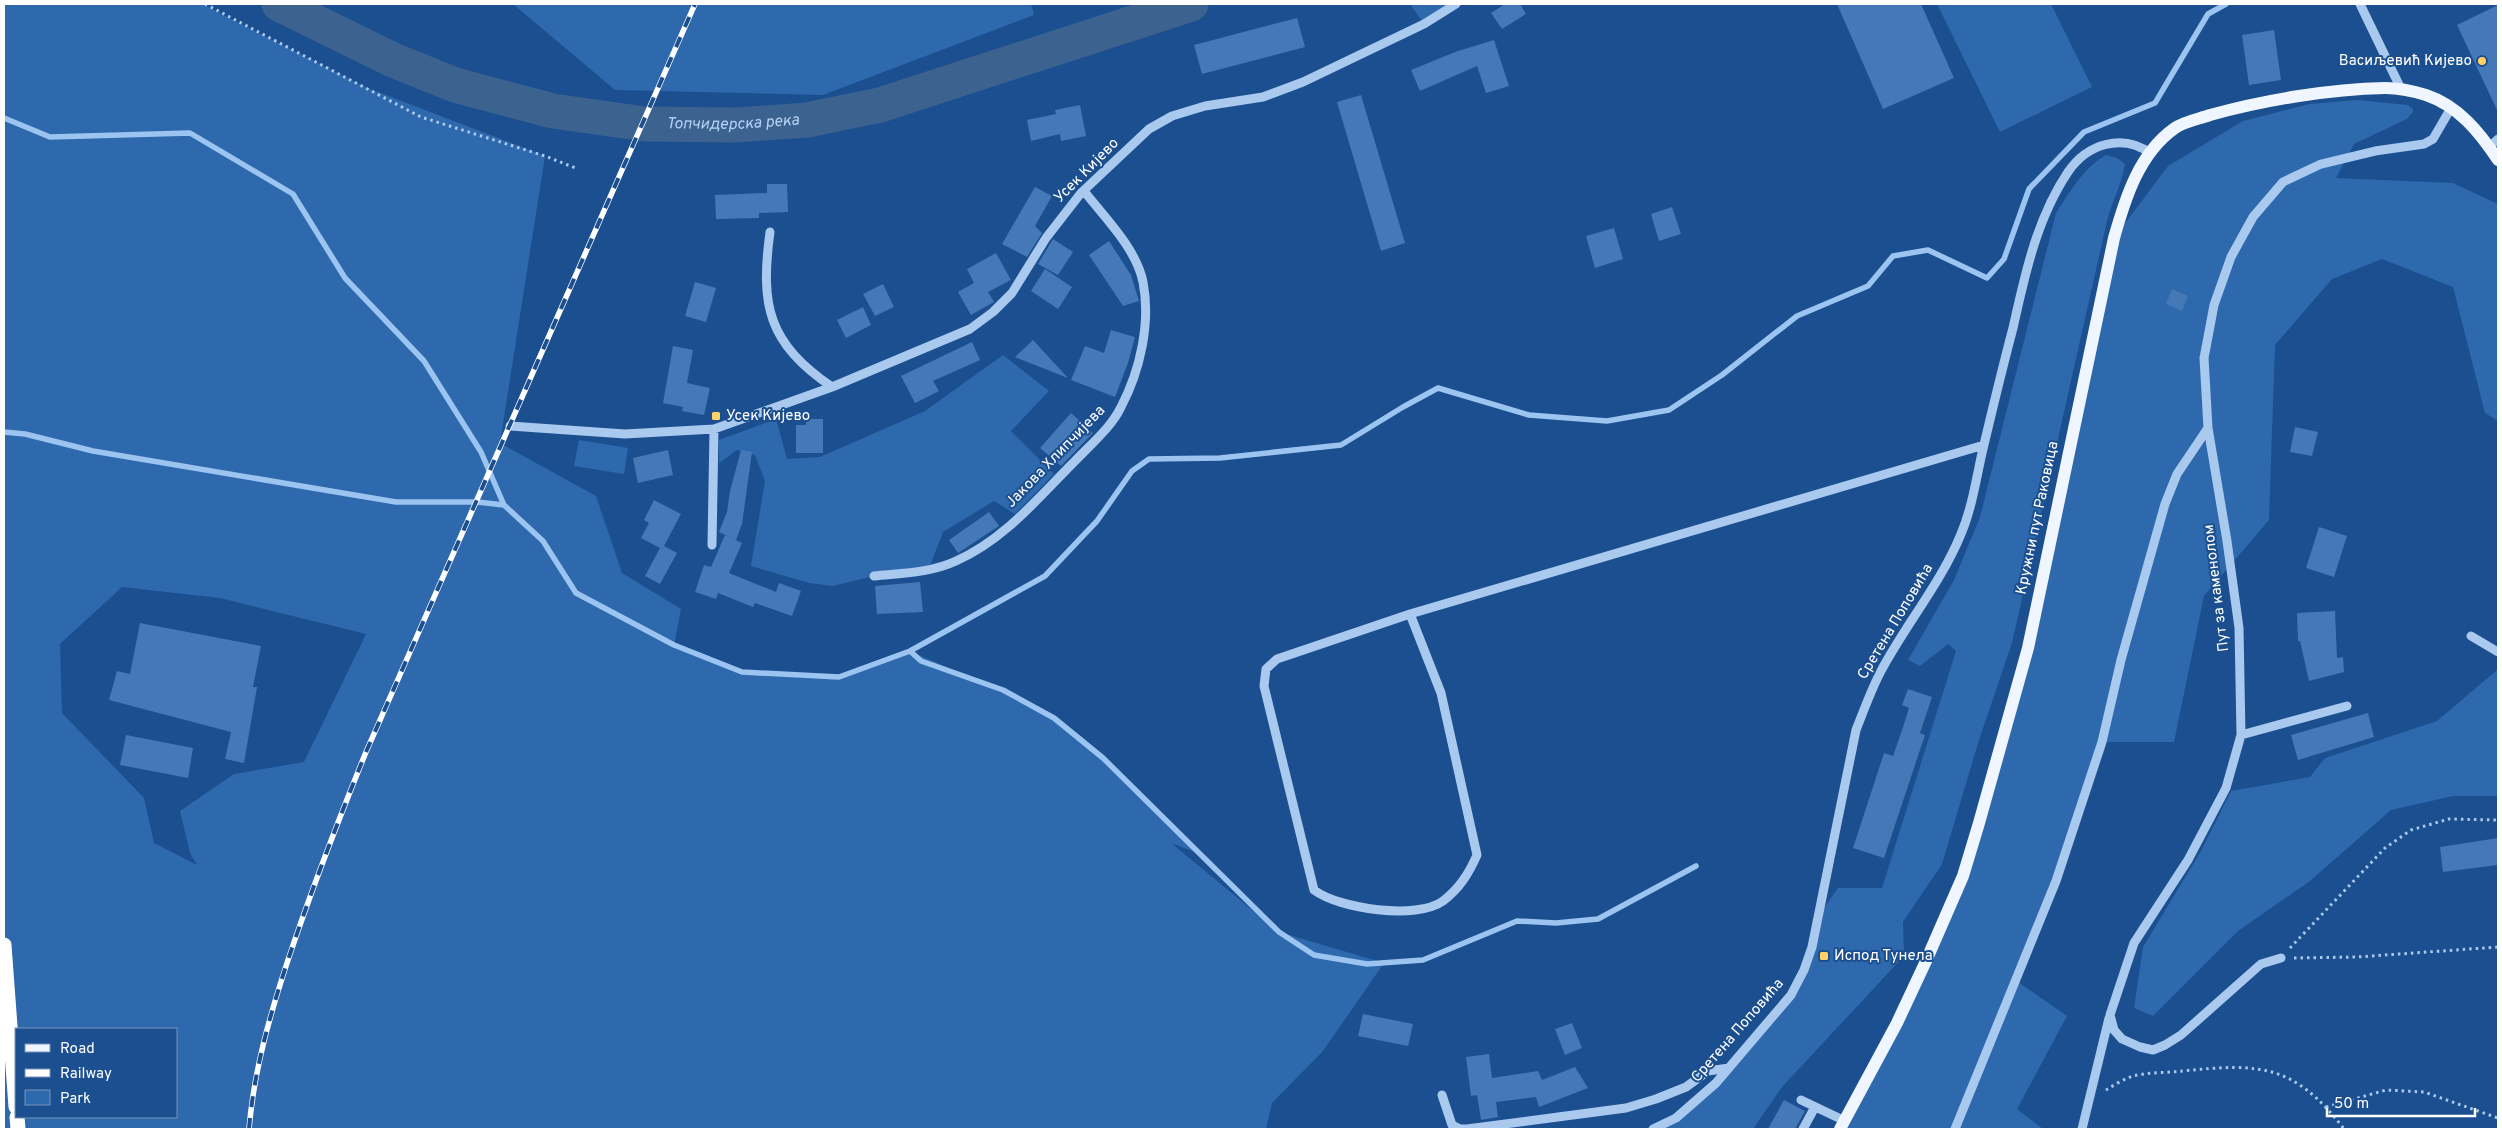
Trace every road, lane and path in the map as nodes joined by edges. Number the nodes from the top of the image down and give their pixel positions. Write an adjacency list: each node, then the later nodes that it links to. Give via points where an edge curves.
1 (205, 4): 9 (path, via 422,117)
2 (1456, 4): 10 (street, Усек Кијево, via 1424,24 1303,82 1263,97 1205,106 1172,116 1150,129)
3 (2360, 4): 4 (street)
4 (2401, 89): 5 (main road, Кружни пут Раковица, via 2427,95); 7 (main road, Кружни пут Раковица, via 2286,98 2230,110 2175,128)
5 (2451, 108): 6 (main road, Кружни пут Раковица); 14 (street, Пут за каменолом, via 2433,139 2424,144 2321,164 2284,182 2253,217 2231,257 2214,305 2204,358)
6 (2494, 143): 8 (main road, Кружни пут Раковица)
7 (2150, 153): 16 (street, Сретена Поповића, via 2131,142 2104,145 2084,154 2064,178 2048,209 2027,266); 37 (main road, Кружни пут Раковица, via 2135,177 2114,238 2028,648 1963,876 1897,1023)
8 (2498, 160)
9 (578, 169)
10 (1084, 191): 12 (street, Усек Кијево, via 1046,238 1012,293 993,312 970,329); 18 (street, Јакова Хлипчијева, via 1135,258 1143,280 1146,304 1138,365 1121,408 1098,437 1000,535 956,561 928,571)
11 (770, 232): 12 (street, via 765,267 767,304 779,334 792,355 807,370)
12 (832, 387): 15 (street, Усек Кијево)
13 (510, 426): 15 (street, Усек Кијево, via 625,434)
14 (2208, 428): 23 (street, Пут за каменолом, via 2239,628); 40 (street, via 2177,474 2166,504 2121,660 2099,751 2056,880)
15 (714, 429): 17 (street)
16 (1984, 445): 19 (street); 29 (street, Сретена Поповића, via 1961,534 1868,696 1856,730 1812,947 1804,970 1790,996)
17 (712, 545)
18 (874, 576)
19 (1410, 614): 19 (street, via 1277,659 1266,669 1264,686 1314,890 1326,899 1383,910 1422,910 1442,901 1468,876 1477,855 1442,693)
20 (2471, 636): 21 (street)
21 (2498, 652)
22 (2347, 706): 23 (street)
23 (2241, 735): 28 (street, Пут за каменолом, via 2226,788 2188,860 2134,943)
24 (2498, 820): 27 (path, via 2449,819 2411,830 2385,848)
25 (4, 945): 30 (highway)
26 (2498, 947): 27 (path, via 2356,957)
27 (2281, 958): 28 (street, via 2261,964 2181,1035 2154,1050 2122,1039 2114,1030)
28 (2110, 1015): 32 (street, Пут за каменолом)
29 (1729, 1068): 31 (street, via 1708,1071 1686,1087 1626,1108 1467,1129 1452,1125); 38 (street, Сретена Поповића, via 1676,1118)
30 (15, 1094)
31 (1442, 1095)
32 (2091, 1098): 34 (path, via 2133,1076 2227,1066 2281,1074); 41 (street, Пут за каменолом)
33 (1801, 1100): 35 (street)
34 (2326, 1106): 36 (path, via 2386,1090 2424,1092); 42 (path)
35 (1815, 1107): 37 (street); 39 (street)
36 (2498, 1118)
37 (1843, 1125)
38 (1653, 1129)
39 (1804, 1129)
40 (1956, 1129)
41 (2082, 1129)
42 (2344, 1129)

